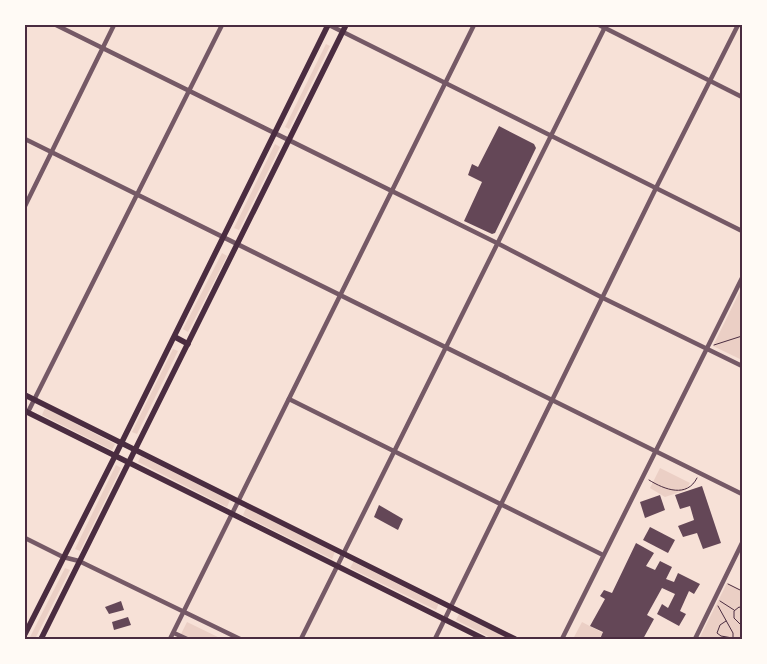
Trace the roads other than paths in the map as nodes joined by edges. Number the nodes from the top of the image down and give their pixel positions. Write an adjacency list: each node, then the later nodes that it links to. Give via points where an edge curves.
1 (56, 25): 11 (street)
2 (114, 25): 11 (street)
3 (222, 25): 14 (street)
4 (328, 25): 10 (street); 16 (main road)
5 (346, 25): 10 (main road)
6 (474, 25): 13 (street)
7 (599, 25): 9 (street)
8 (738, 25): 12 (street)
9 (605, 26): 12 (street); 17 (street)
10 (343, 32): 13 (street); 19 (main road)
11 (102, 48): 14 (street); 20 (street)
12 (710, 81): 15 (street); 21 (street)
13 (446, 82): 17 (street); 22 (street)
14 (188, 90): 16 (street); 23 (street)
15 (742, 96)
16 (275, 134): 19 (street); 26 (main road)
17 (551, 134): 21 (street); 27 (street)
18 (25, 139): 20 (street)
19 (289, 140): 22 (street); 28 (main road)
20 (52, 152): 23 (street); 24 (street)
21 (656, 188): 25 (street); 31 (street)
22 (392, 191): 27 (street); 30 (street)
23 (136, 195): 26 (street); 38 (street)
24 (25, 206)
25 (742, 231)
26 (224, 238): 28 (street); 32 (main road)
27 (497, 243): 31 (street); 34 (street)
28 (237, 245): 30 (street); 33 (main road)
29 (742, 278): 35 (street)
30 (340, 295): 34 (street); 39 (street)
31 (603, 298): 35 (street); 40 (street)
32 (175, 337): 33 (main road); 42 (main road)
33 (188, 344): 43 (main road)
34 (446, 348): 40 (street); 44 (street)
35 (706, 348): 36 (street); 45 (street)
36 (742, 366)
37 (25, 395): 38 (main road)
38 (34, 399): 41 (street); 42 (main road)
39 (289, 399): 44 (street); 49 (street)
40 (552, 400): 45 (street); 50 (street)
41 (26, 411): 46 (main road)
42 (122, 443): 43 (main road); 46 (main road)
43 (136, 450): 47 (main road); 49 (main road)
44 (394, 451): 50 (street); 54 (street)
45 (654, 451): 48 (street); 55 (street)
46 (115, 456): 47 (main road); 56 (main road)
47 (129, 462): 51 (main road); 57 (main road)
48 (742, 494)
49 (239, 501): 51 (street); 54 (main road)
50 (500, 505): 55 (street); 59 (street)
51 (232, 514): 58 (main road); 60 (street)
52 (25, 538): 56 (street)
53 (742, 543): 73 (street)
54 (344, 553): 58 (street); 59 (main road)
55 (603, 555): 72 (street)
56 (63, 557): 57 (street); 63 (main road)
57 (79, 561): 60 (street); 64 (main road)
58 (338, 566): 61 (main road); 68 (street)
59 (449, 607): 61 (street); 71 (main road)
60 (183, 612): 62 (street); 67 (street)
61 (444, 619): 69 (street); 70 (main road)
62 (174, 632): 65 (street); 66 (street)
63 (25, 634)
64 (41, 639)
65 (170, 639)
66 (187, 639)
67 (240, 639)
68 (301, 639)
69 (434, 639)
70 (484, 639)
71 (515, 639)
72 (562, 639)
73 (695, 639)

